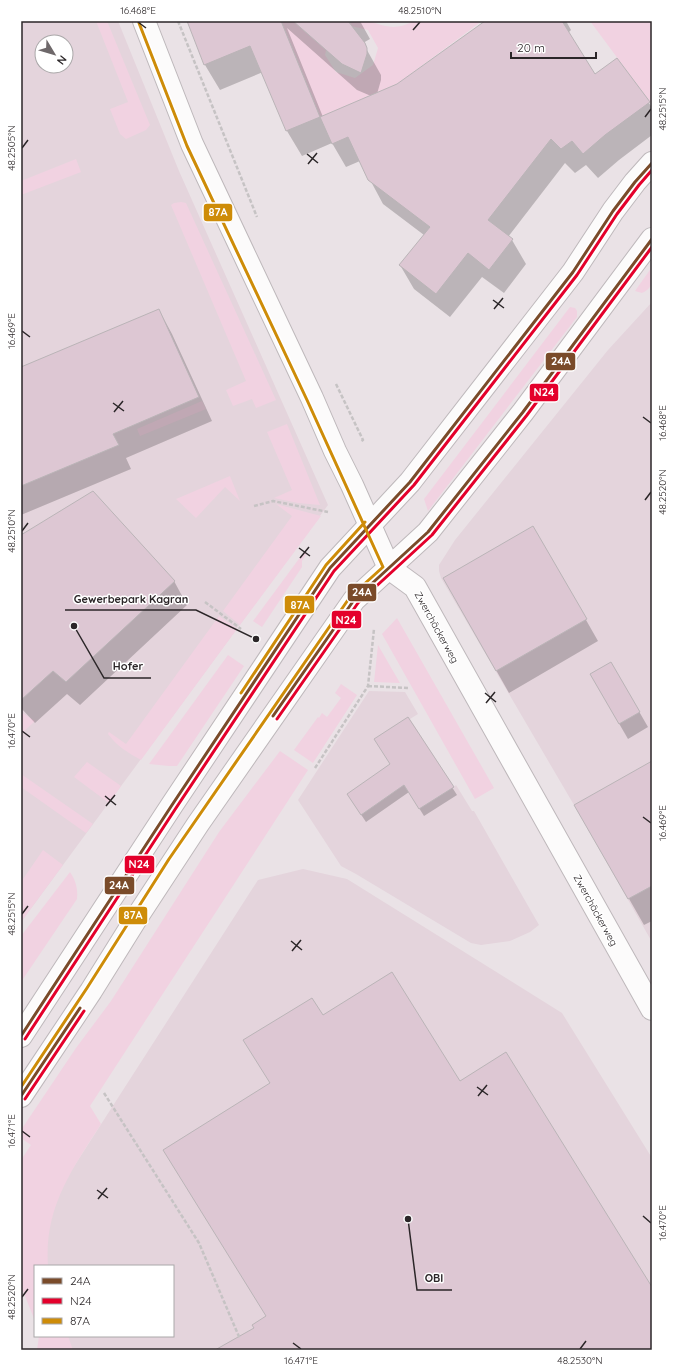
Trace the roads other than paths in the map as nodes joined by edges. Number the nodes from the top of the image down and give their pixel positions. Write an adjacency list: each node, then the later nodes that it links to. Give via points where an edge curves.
1 (144, 21): 4 (main road, Zwerchäckerweg, via 192,144)
2 (652, 163): 4 (main road, via 613,212 573,272 415,476)
3 (652, 239): 5 (main road, via 523,412 433,526)
4 (369, 525): 5 (main road, Zwerchäckerweg); 7 (main road, via 330,568)
5 (389, 568): 6 (main road, Zwerchäckerweg, via 415,587); 8 (main road, via 354,600 173,862)
6 (652, 1009)
7 (21, 1036)
8 (21, 1096)

